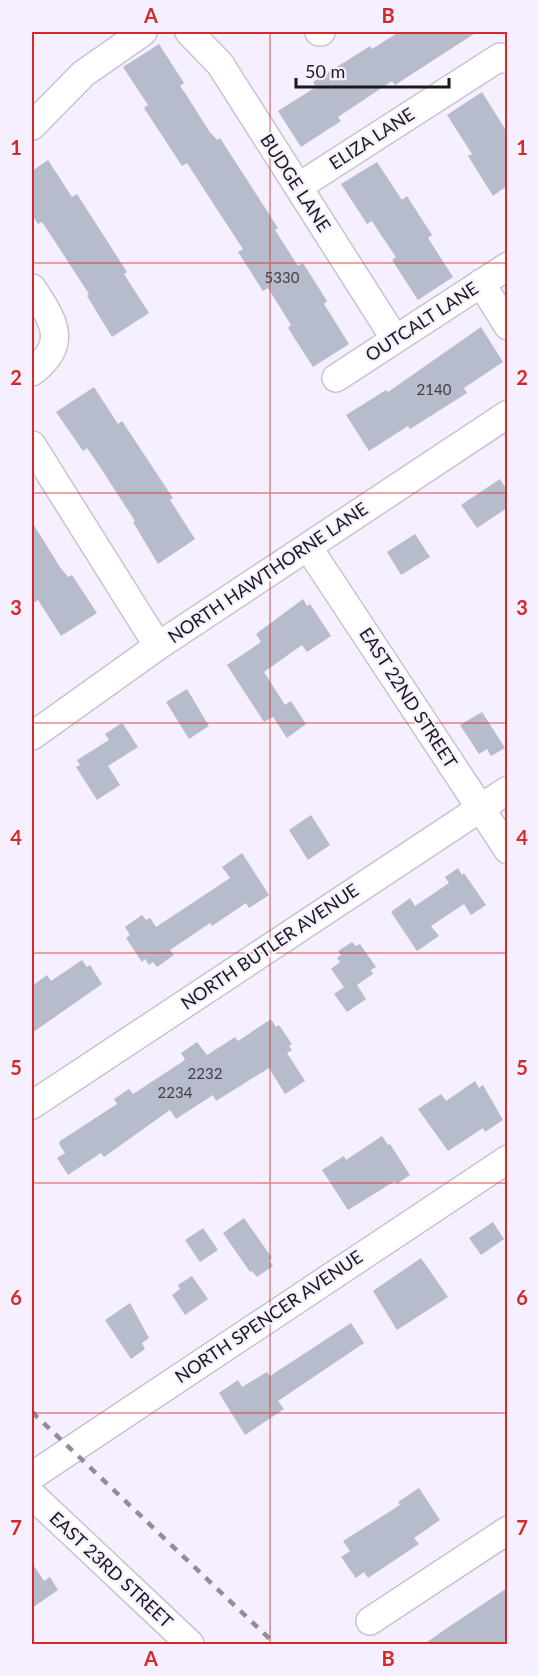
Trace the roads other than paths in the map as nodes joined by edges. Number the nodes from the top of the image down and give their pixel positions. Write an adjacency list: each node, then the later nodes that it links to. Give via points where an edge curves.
1 (143, 32): 4 (street, via 83,74)
2 (189, 32): 5 (street, BUDGE LANE, via 220,64)
3 (507, 60): 5 (street, ELIZA LANE, via 500,57)
4 (32, 126)
5 (298, 186): 10 (street, BUDGE LANE)
6 (507, 266): 7 (street, OUTCALT LANE)
7 (481, 283): 9 (street); 10 (street, OUTCALT LANE)
8 (32, 288): 11 (street, via 54,321 54,344 47,360)
9 (507, 326)
10 (395, 339): 12 (street, OUTCALT LANE)
11 (32, 372)
12 (336, 378)
13 (507, 414): 15 (street, NORTH HAWTHORNE LANE)
14 (32, 445): 16 (street)
15 (309, 547): 16 (street, NORTH HAWTHORNE LANE); 19 (street, EAST 22ND STREET)
16 (158, 646): 17 (street, NORTH HAWTHORNE LANE)
17 (32, 736)
18 (507, 790): 19 (street, NORTH BUTLER AVENUE)
19 (480, 808): 20 (street, EAST 22ND STREET); 21 (street, NORTH BUTLER AVENUE)
20 (507, 850)
21 (32, 1105)
22 (507, 1159): 23 (street, NORTH SPENCER AVENUE)
23 (32, 1476)
24 (32, 1495): 27 (street, EAST 23RD STREET)
25 (507, 1530): 26 (street)
26 (370, 1621)
27 (190, 1644)

